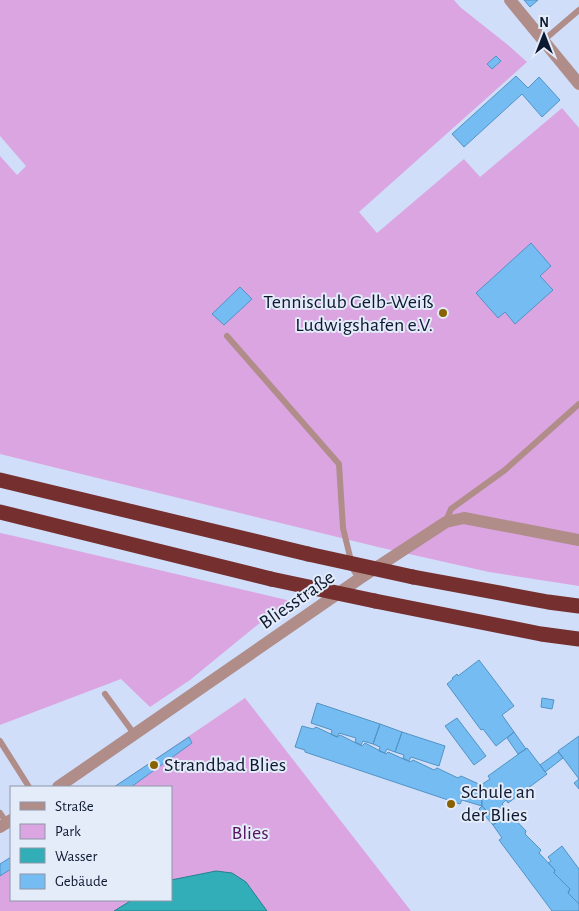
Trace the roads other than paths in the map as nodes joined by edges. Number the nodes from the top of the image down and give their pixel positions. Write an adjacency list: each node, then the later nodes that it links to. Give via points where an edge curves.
1 (510, 0): 3 (street)
2 (579, 10): 3 (lane)
3 (544, 40): 4 (street)
4 (579, 84)
5 (227, 336): 11 (lane, via 339,464 343,528)
6 (579, 404): 9 (lane, via 505,470 451,509)
7 (0, 480): 12 (highway, bridge, via 412,577)
8 (0, 512): 13 (highway, bridge, via 271,579)
9 (446, 522): 10 (street, Bliesstraße, via 464,518); 11 (street, Bliesstraße)
10 (579, 540)
11 (359, 580): 15 (street, Bliesstraße)
12 (579, 606)
13 (579, 639)
14 (105, 694): 15 (lane)
15 (135, 734): 18 (street, Bliesstraße)
16 (0, 741): 17 (lane)
17 (29, 786)
18 (59, 786)

